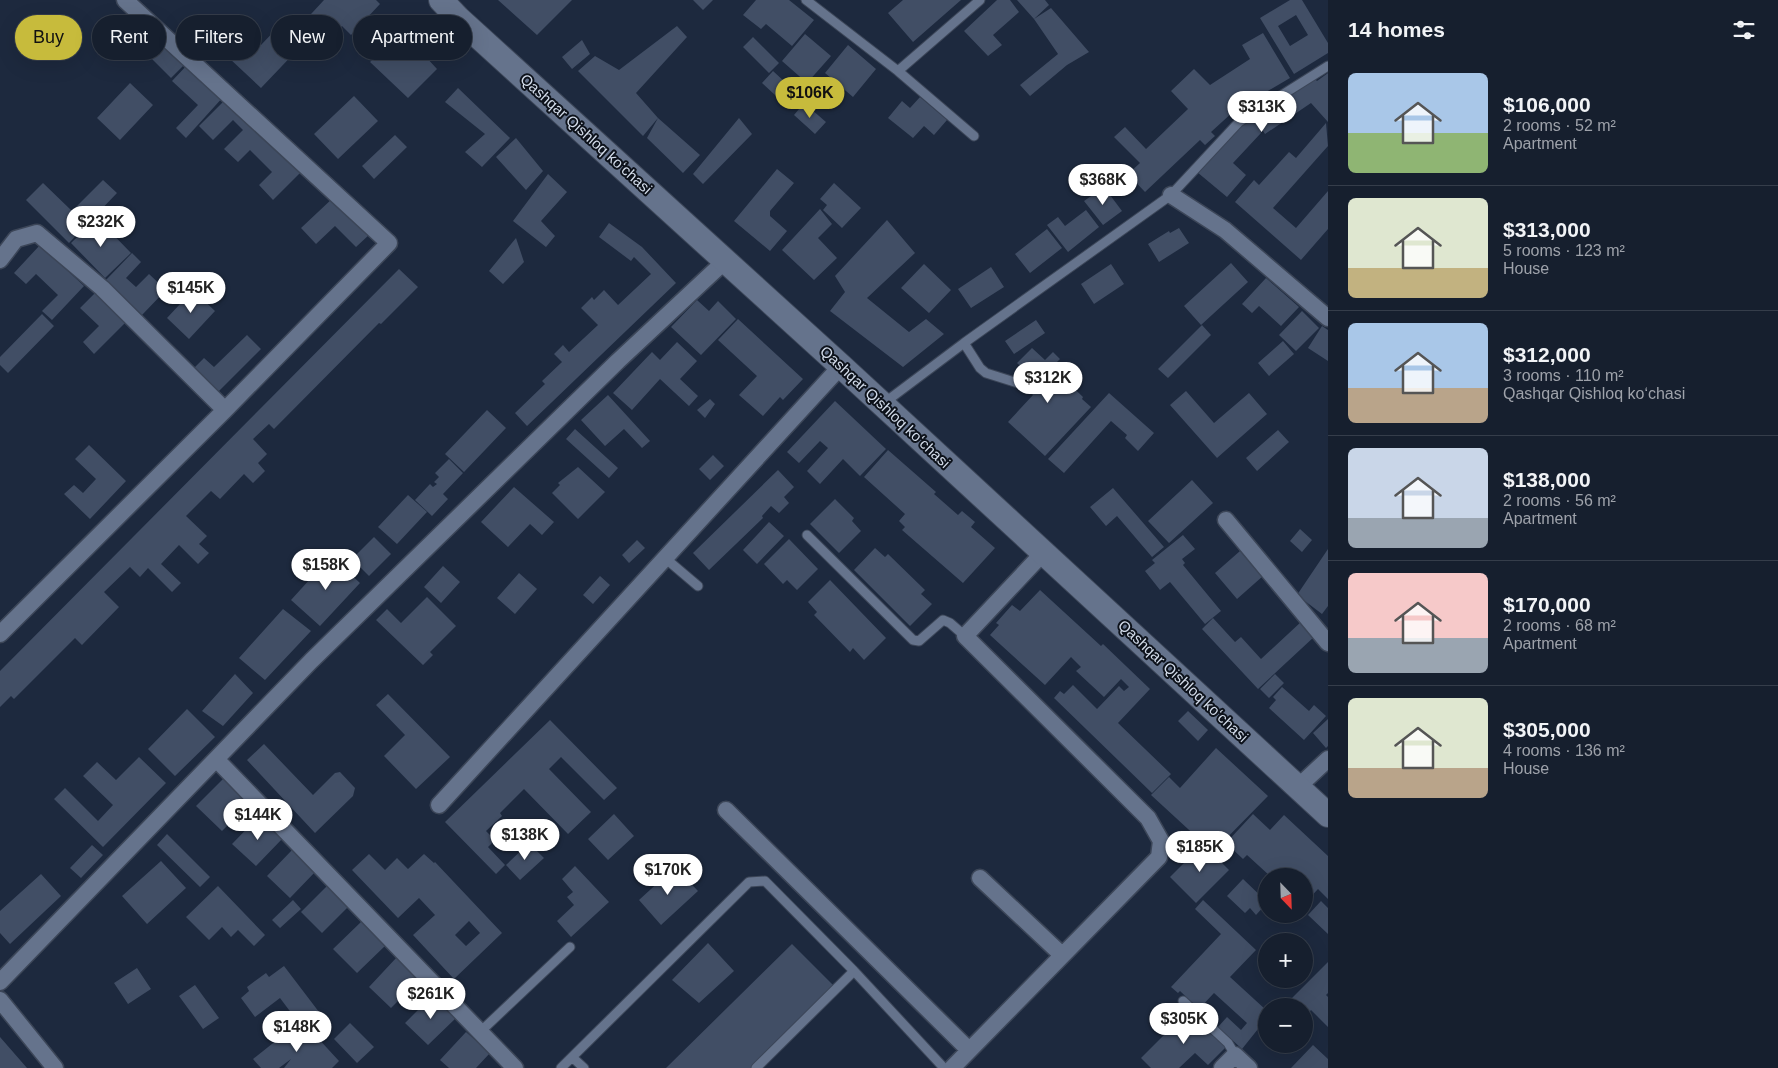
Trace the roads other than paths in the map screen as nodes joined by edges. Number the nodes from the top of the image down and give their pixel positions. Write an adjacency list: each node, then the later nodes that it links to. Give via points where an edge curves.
1 (125, 0): 16 (street, via 389,243)
2 (441, 0): 10 (main road, Qashqar Qishloq koʻchasi)
3 (806, 0): 6 (lane)
4 (980, 0): 6 (lane)
5 (1328, 66): 8 (lane, via 1239,122)
6 (898, 71): 7 (lane)
7 (974, 136)
8 (1171, 195): 11 (street, via 1225,230); 12 (lane)
9 (0, 260): 16 (street, via 16,239 37,233 102,288)
10 (725, 261): 13 (main road, Qashqar Qishloq koʻchasi); 25 (street, via 318,654)
11 (1328, 318)
12 (964, 343): 14 (lane, via 986,373); 15 (lane)
13 (841, 366): 15 (main road, Qashqar Qishloq koʻchasi); 20 (street)
14 (1024, 385)
15 (882, 405): 19 (main road, Qashqar Qishloq koʻchasi)
16 (225, 410): 22 (street)
17 (1226, 520): 24 (street)
18 (807, 535): 23 (lane, via 913,640 919,641 944,620)
19 (1043, 553): 23 (street); 27 (main road, Qashqar Qishloq koʻchasi)
20 (665, 558): 21 (lane); 28 (street)
21 (698, 586)
22 (0, 634)
23 (965, 636): 33 (street, via 1148,818 1161,841 1159,857)
24 (1328, 643)
25 (216, 759): 35 (street); 38 (street)
26 (1328, 759): 27 (street)
27 (1298, 787): 30 (main road, Qashqar Qishloq koʻchasi)
28 (439, 804)
29 (726, 810): 39 (street)
30 (1328, 815)
31 (980, 878): 33 (street)
32 (570, 947): 38 (lane)
33 (1062, 955): 39 (street)
34 (854, 971): 41 (lane, via 765,881 749,882); 46 (lane); 47 (lane)
35 (0, 982)
36 (0, 1000): 42 (street)
37 (1183, 1001): 40 (lane, via 1228,1044)
38 (480, 1032): 43 (street)
39 (969, 1050): 48 (street)
40 (1235, 1055): 49 (street); 50 (street)
41 (572, 1057): 44 (lane); 45 (lane)
42 (55, 1068)
43 (515, 1068)
44 (561, 1068)
45 (584, 1068)
46 (756, 1068)
47 (944, 1068)
48 (952, 1068)
49 (1222, 1068)
50 (1249, 1068)

